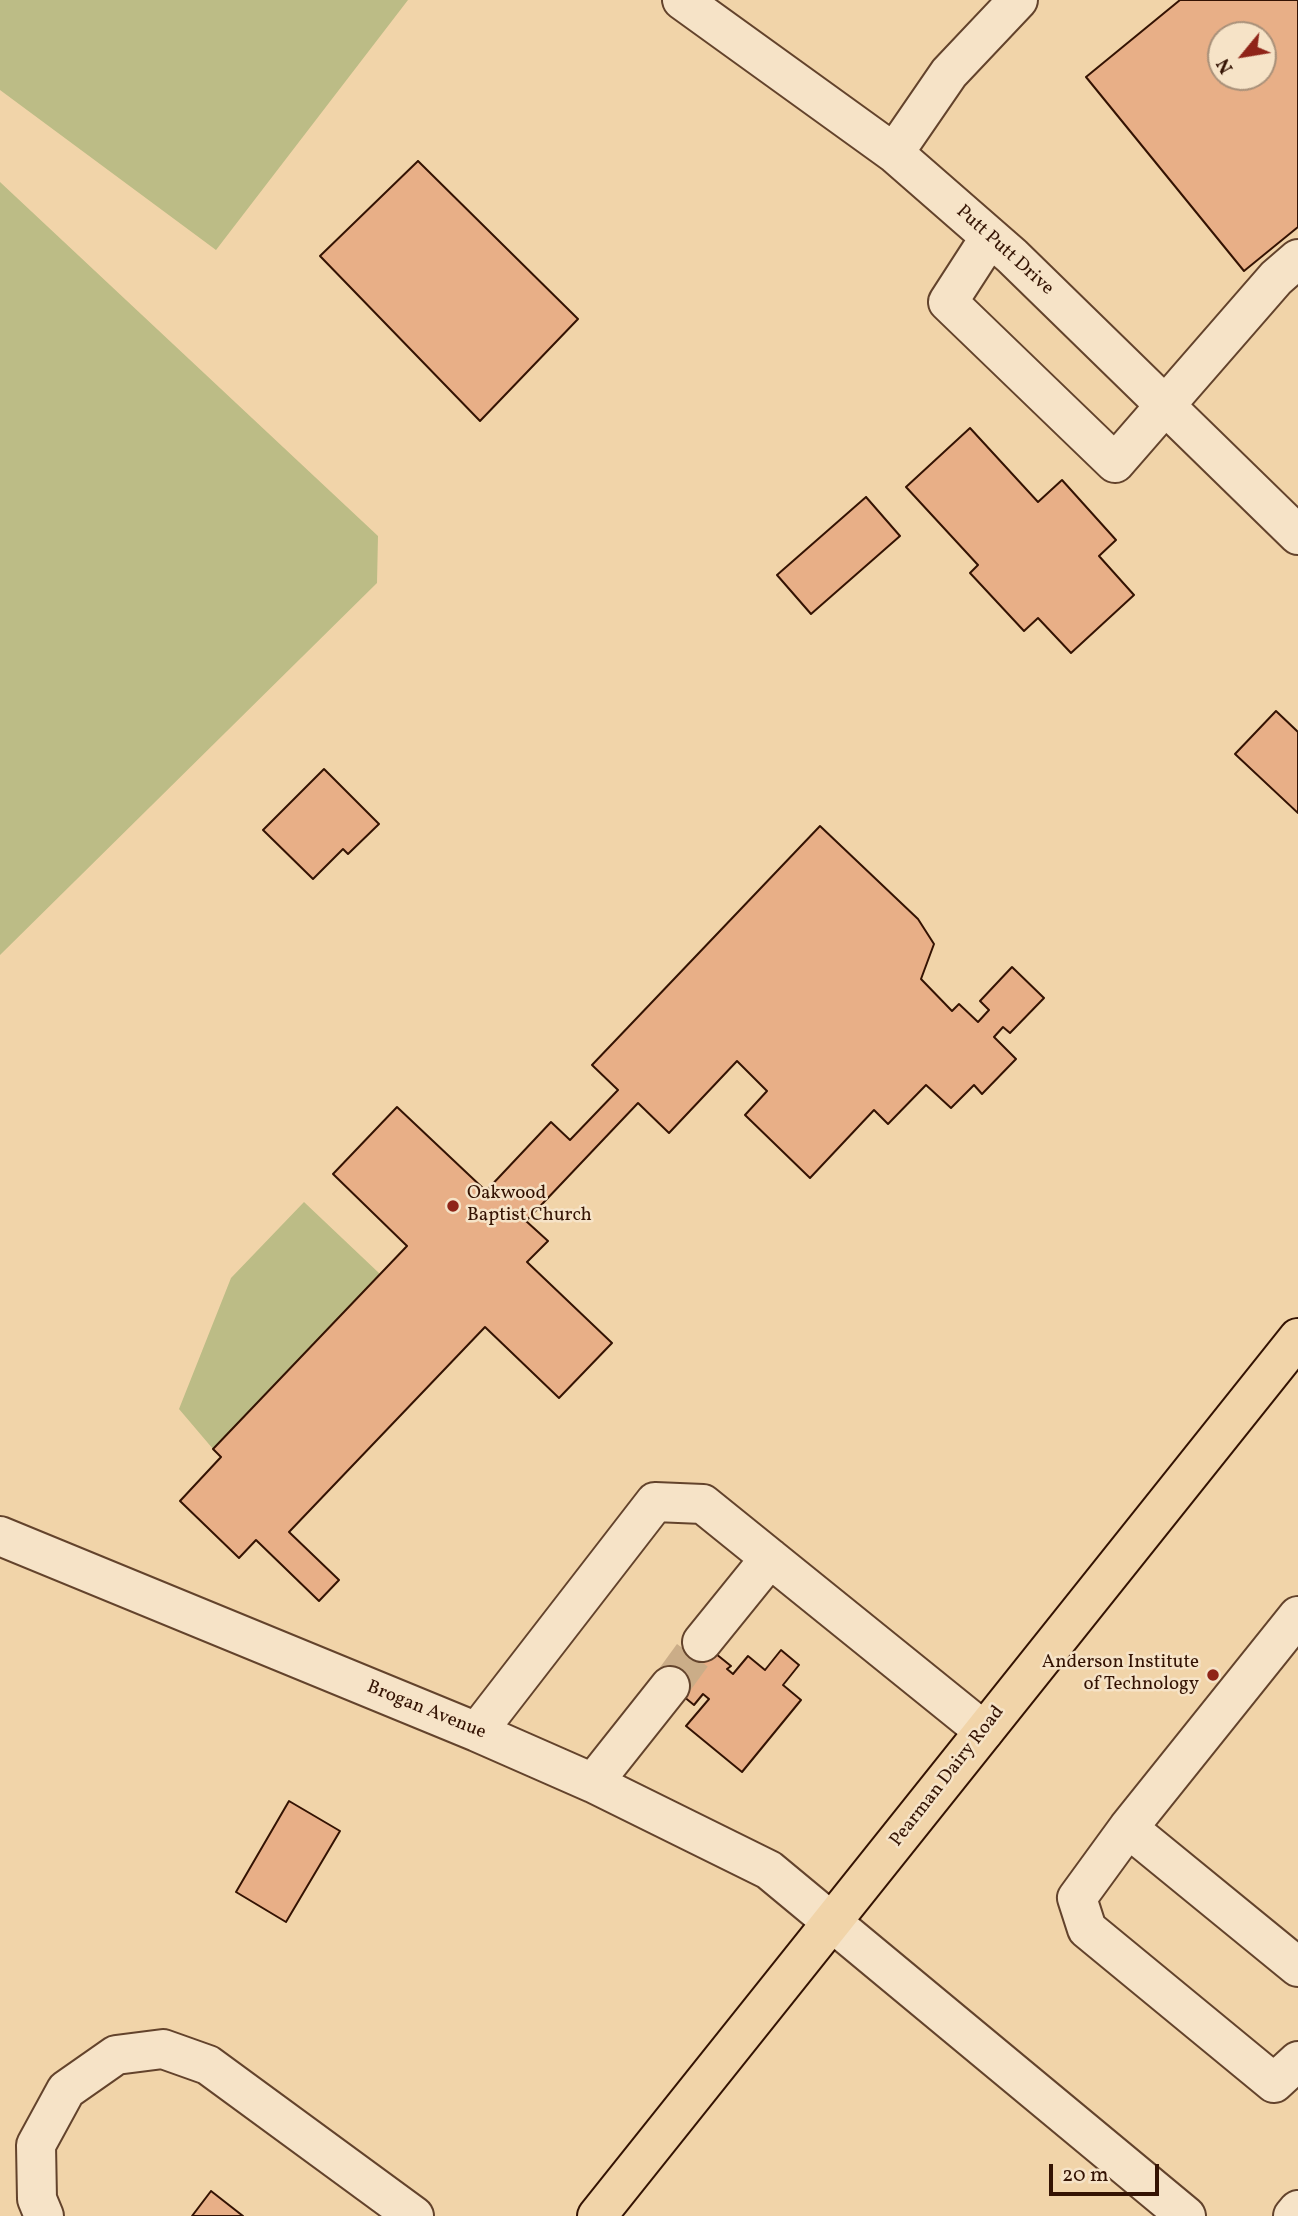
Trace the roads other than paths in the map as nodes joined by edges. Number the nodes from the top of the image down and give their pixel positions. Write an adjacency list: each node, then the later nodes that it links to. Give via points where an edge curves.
1 (682, 0): 3 (street, Putt Putt Drive)
2 (1018, 0): 3 (street, via 948,73)
3 (894, 153): 4 (street, Putt Putt Drive)
4 (990, 237): 6 (street, Putt Putt Drive); 6 (street, via 948,302 1115,463)
5 (1294, 270): 6 (street)
6 (1165, 404): 7 (street, Putt Putt Drive)
7 (1298, 535)
8 (1298, 1338): 15 (highway, Pearman Dairy Road)
9 (0, 1536): 14 (street, Brogan Avenue)
10 (770, 1558): 12 (street); 14 (street, via 703,1504 655,1503); 15 (street)
11 (1298, 1616): 17 (street)
12 (702, 1642)
13 (670, 1686): 16 (street)
14 (477, 1731): 16 (street, Brogan Avenue)
15 (984, 1731): 18 (highway, Pearman Dairy Road)
16 (593, 1783): 18 (street, Brogan Avenue, via 769,1870)
17 (1128, 1828): 19 (street); 20 (street, via 1077,1898 1087,1929 1274,2083)
18 (832, 1924): 24 (highway, Pearman Dairy Road); 25 (street, Brogan Avenue)
19 (1298, 1967)
20 (1298, 2061)
21 (1298, 2210): 26 (street)
22 (408, 2214): 23 (street, via 208,2065 163,2049 116,2055 66,2090 36,2146 37,2199)
23 (44, 2216)
24 (597, 2216)
25 (1186, 2216)
26 (1293, 2216)

